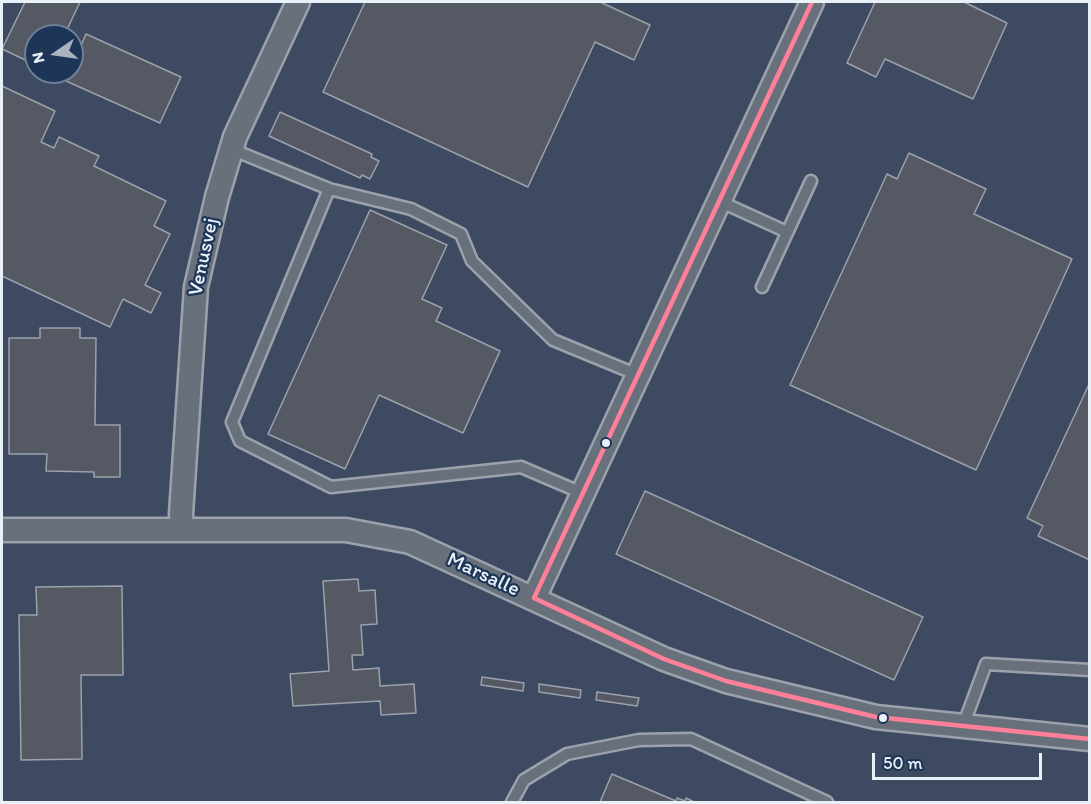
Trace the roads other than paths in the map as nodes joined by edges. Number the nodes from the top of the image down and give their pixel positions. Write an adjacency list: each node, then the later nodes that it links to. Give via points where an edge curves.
1 (298, 2): 3 (street, Venusvej)
2 (812, 2): 6 (street)
3 (231, 150): 5 (lane); 12 (street, Venusvej, via 195,287)
4 (811, 181): 7 (lane)
5 (329, 189): 9 (lane, via 411,209 461,234 472,261 553,340); 10 (lane, via 232,422 240,441 332,487 521,467)
6 (719, 201): 7 (lane); 9 (street)
7 (787, 232): 8 (lane)
8 (762, 287)
9 (638, 375): 10 (street)
10 (582, 493): 13 (street)
11 (2, 530): 12 (street, Marsalle)
12 (182, 530): 13 (street, Marsalle, via 346,530 410,542)
13 (534, 598): 15 (street, Marsalle, via 664,660 726,681 876,717)
14 (1089, 670): 15 (lane, via 986,664)
15 (963, 726): 16 (street, Marsalle)
16 (1089, 739)
17 (512, 802): 18 (lane, via 524,780 567,754 639,740 691,740)
18 (827, 802)

